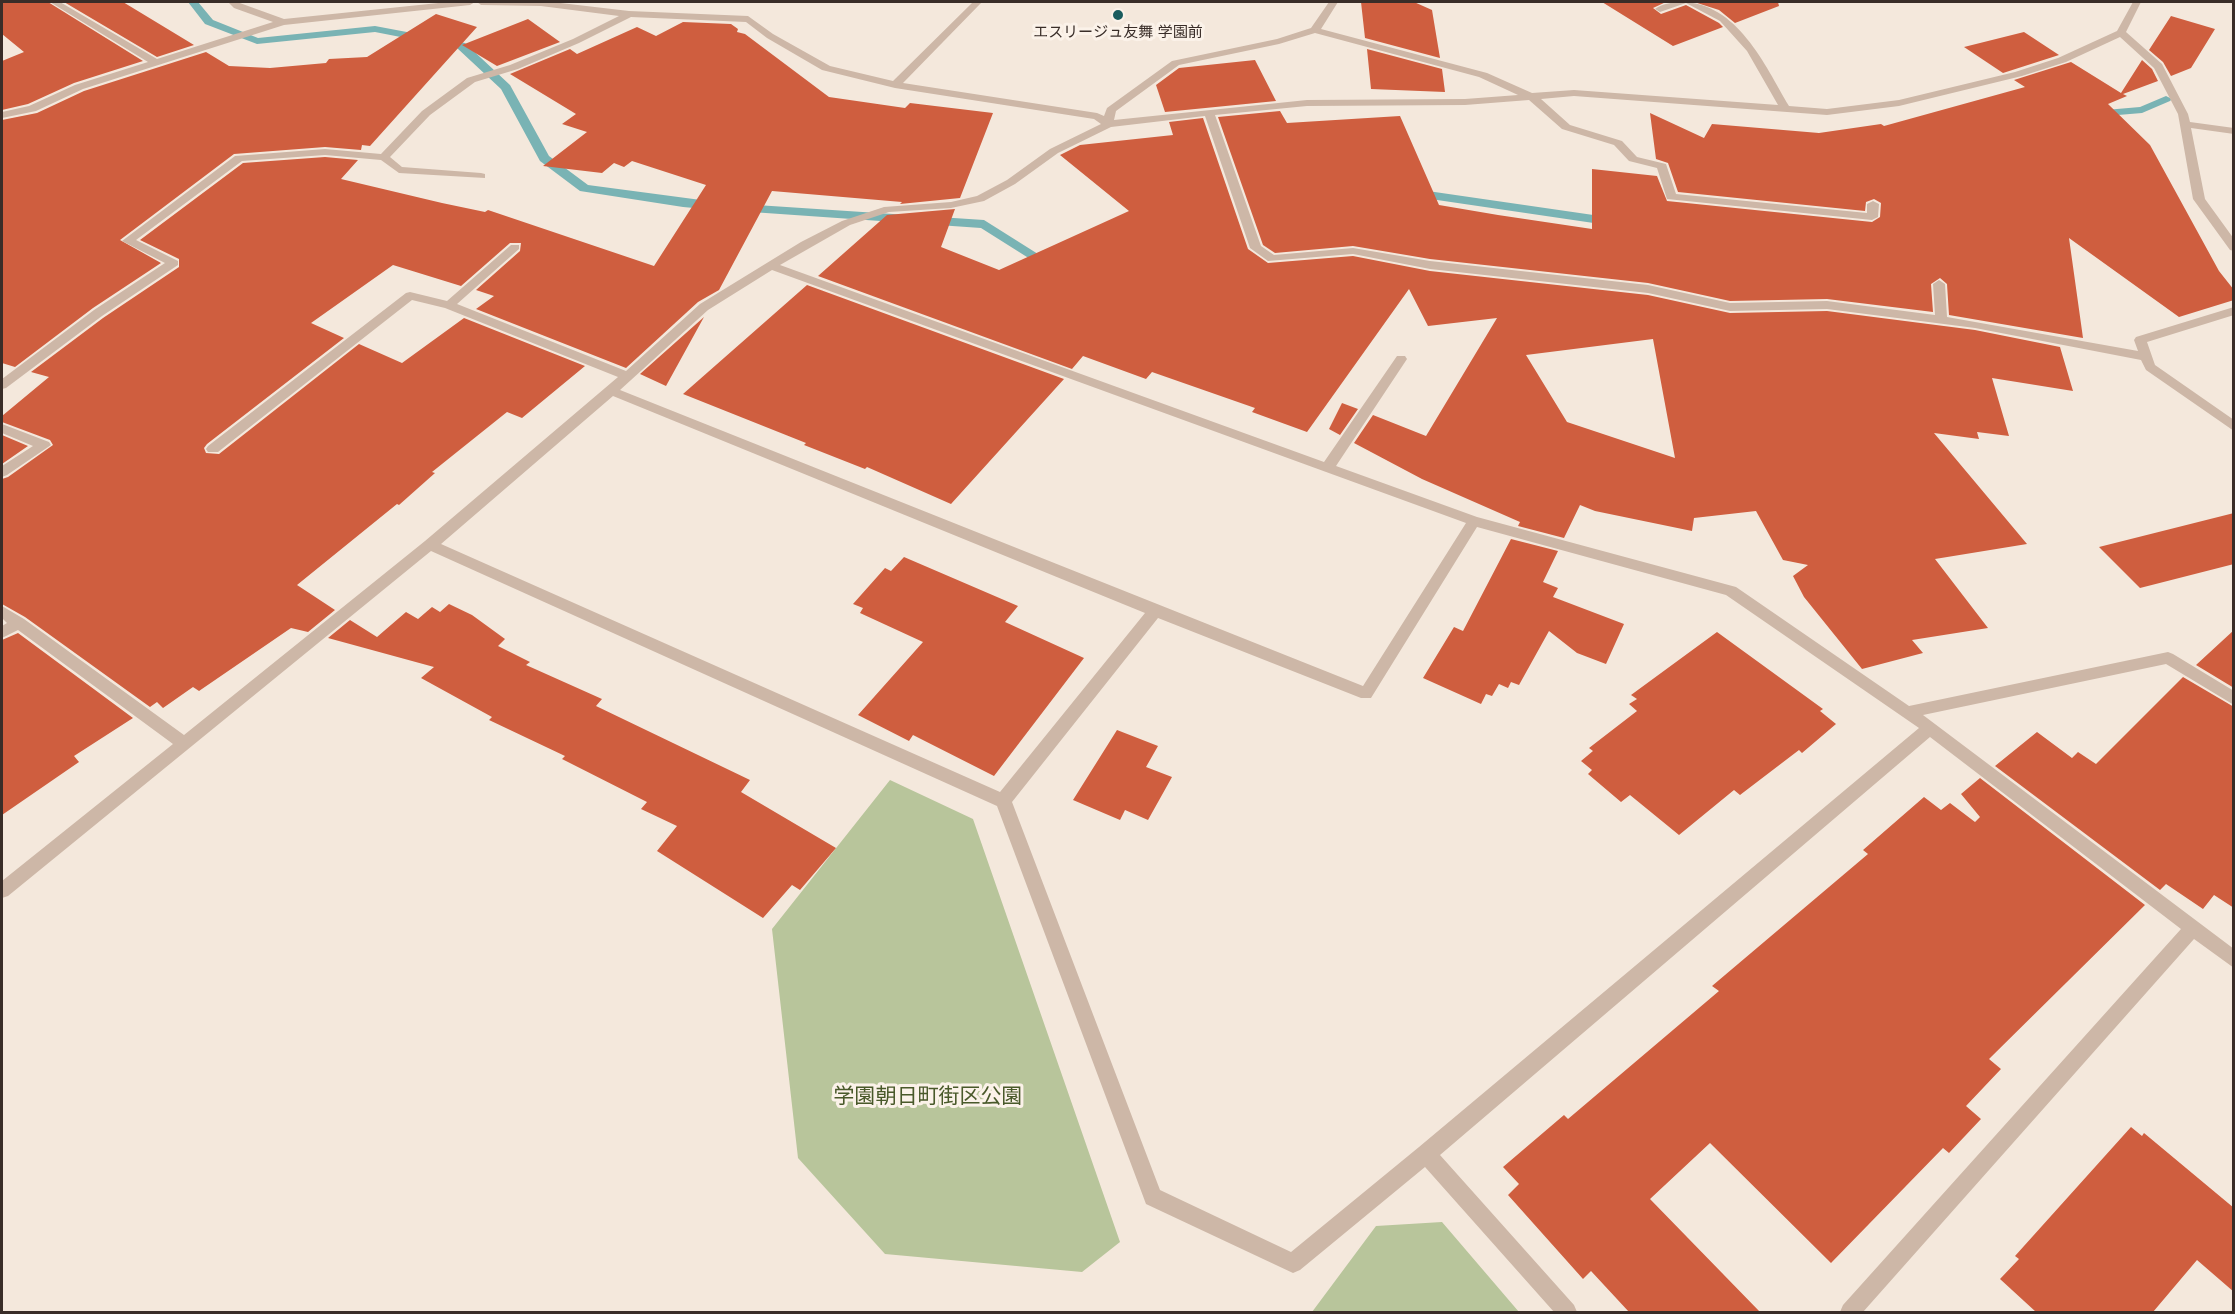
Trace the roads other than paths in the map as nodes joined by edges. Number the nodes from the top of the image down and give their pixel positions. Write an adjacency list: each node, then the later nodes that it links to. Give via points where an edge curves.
1 (54, 2): 16 (street)
2 (252, 2): 10 (street)
3 (470, 2): 13 (street)
4 (481, 2): 12 (street, via 541,3)
5 (978, 2): 17 (street)
6 (1333, 2): 14 (street)
7 (1682, 2): 11 (street)
8 (1690, 2): 19 (street, via 1723,19 1752,50)
9 (2137, 2): 15 (street)
10 (235, 4): 13 (street)
11 (1660, 9)
12 (629, 14): 17 (street, via 748,19 826,68); 25 (street, via 514,67 471,80 426,113)
13 (283, 22): 16 (street)
14 (1315, 30): 18 (street, via 1483,75); 22 (street, via 1176,63 1111,110)
15 (2121, 33): 19 (street, via 2062,60 1899,103 1827,112); 23 (street, via 2158,66)
16 (155, 62): 21 (street, via 79,87 32,109)
17 (895, 85): 22 (street, via 1097,116)
18 (1534, 98): 19 (street, via 1611,94); 20 (street, via 1306,103); 27 (street, via 1566,127 1618,143 1633,159 1662,166 1671,197 1872,217)
19 (1785, 108)
20 (1209, 114): 22 (street); 34 (street, via 1256,248 1272,259 1353,251 1430,264 1647,289 1730,307 1827,306)
21 (2, 115)
22 (1108, 124): 30 (street, via 1054,151 980,199 951,206 888,208 846,224)
23 (2185, 124): 24 (street); 28 (street, via 2199,199)
24 (2234, 131)
25 (384, 157): 26 (street, via 399,170); 38 (street, via 325,152 239,158 128,241 174,263)
26 (481, 176)
27 (1873, 204)
28 (2232, 245)
29 (515, 248): 32 (street)
30 (770, 265): 37 (street, via 704,306); 43 (street)
31 (1939, 284): 34 (street)
32 (449, 305): 37 (street); 42 (street, via 410,296)
33 (2234, 311): 35 (street, via 2140,340)
34 (1941, 320): 35 (street)
35 (2146, 357): 40 (street, via 2150,367)
36 (1401, 359): 43 (street)
37 (627, 376): 39 (street)
38 (2, 385)
39 (611, 391): 46 (street); 48 (street)
40 (2234, 427)
41 (2, 428): 44 (street, via 44,445)
42 (213, 449)
43 (1328, 468): 45 (street)
44 (2, 472)
45 (1474, 522): 48 (street, via 1366,694); 52 (street, via 1731,591)
46 (430, 545): 54 (street); 55 (street)
47 (2, 611): 49 (street)
48 (1155, 611): 55 (street)
49 (19, 623): 50 (street); 54 (street)
50 (2, 632)
51 (2234, 699): 52 (street, via 2168,658)
52 (1908, 712): 53 (street)
53 (1930, 728): 57 (street); 59 (street)
54 (185, 744): 56 (street)
55 (1003, 801): 59 (street, via 1153,1197 1293,1263)
56 (2, 891)
57 (2192, 929): 58 (street); 61 (street)
58 (2234, 960)
59 (1426, 1154): 60 (street)
60 (1568, 1312)
61 (1850, 1312)

